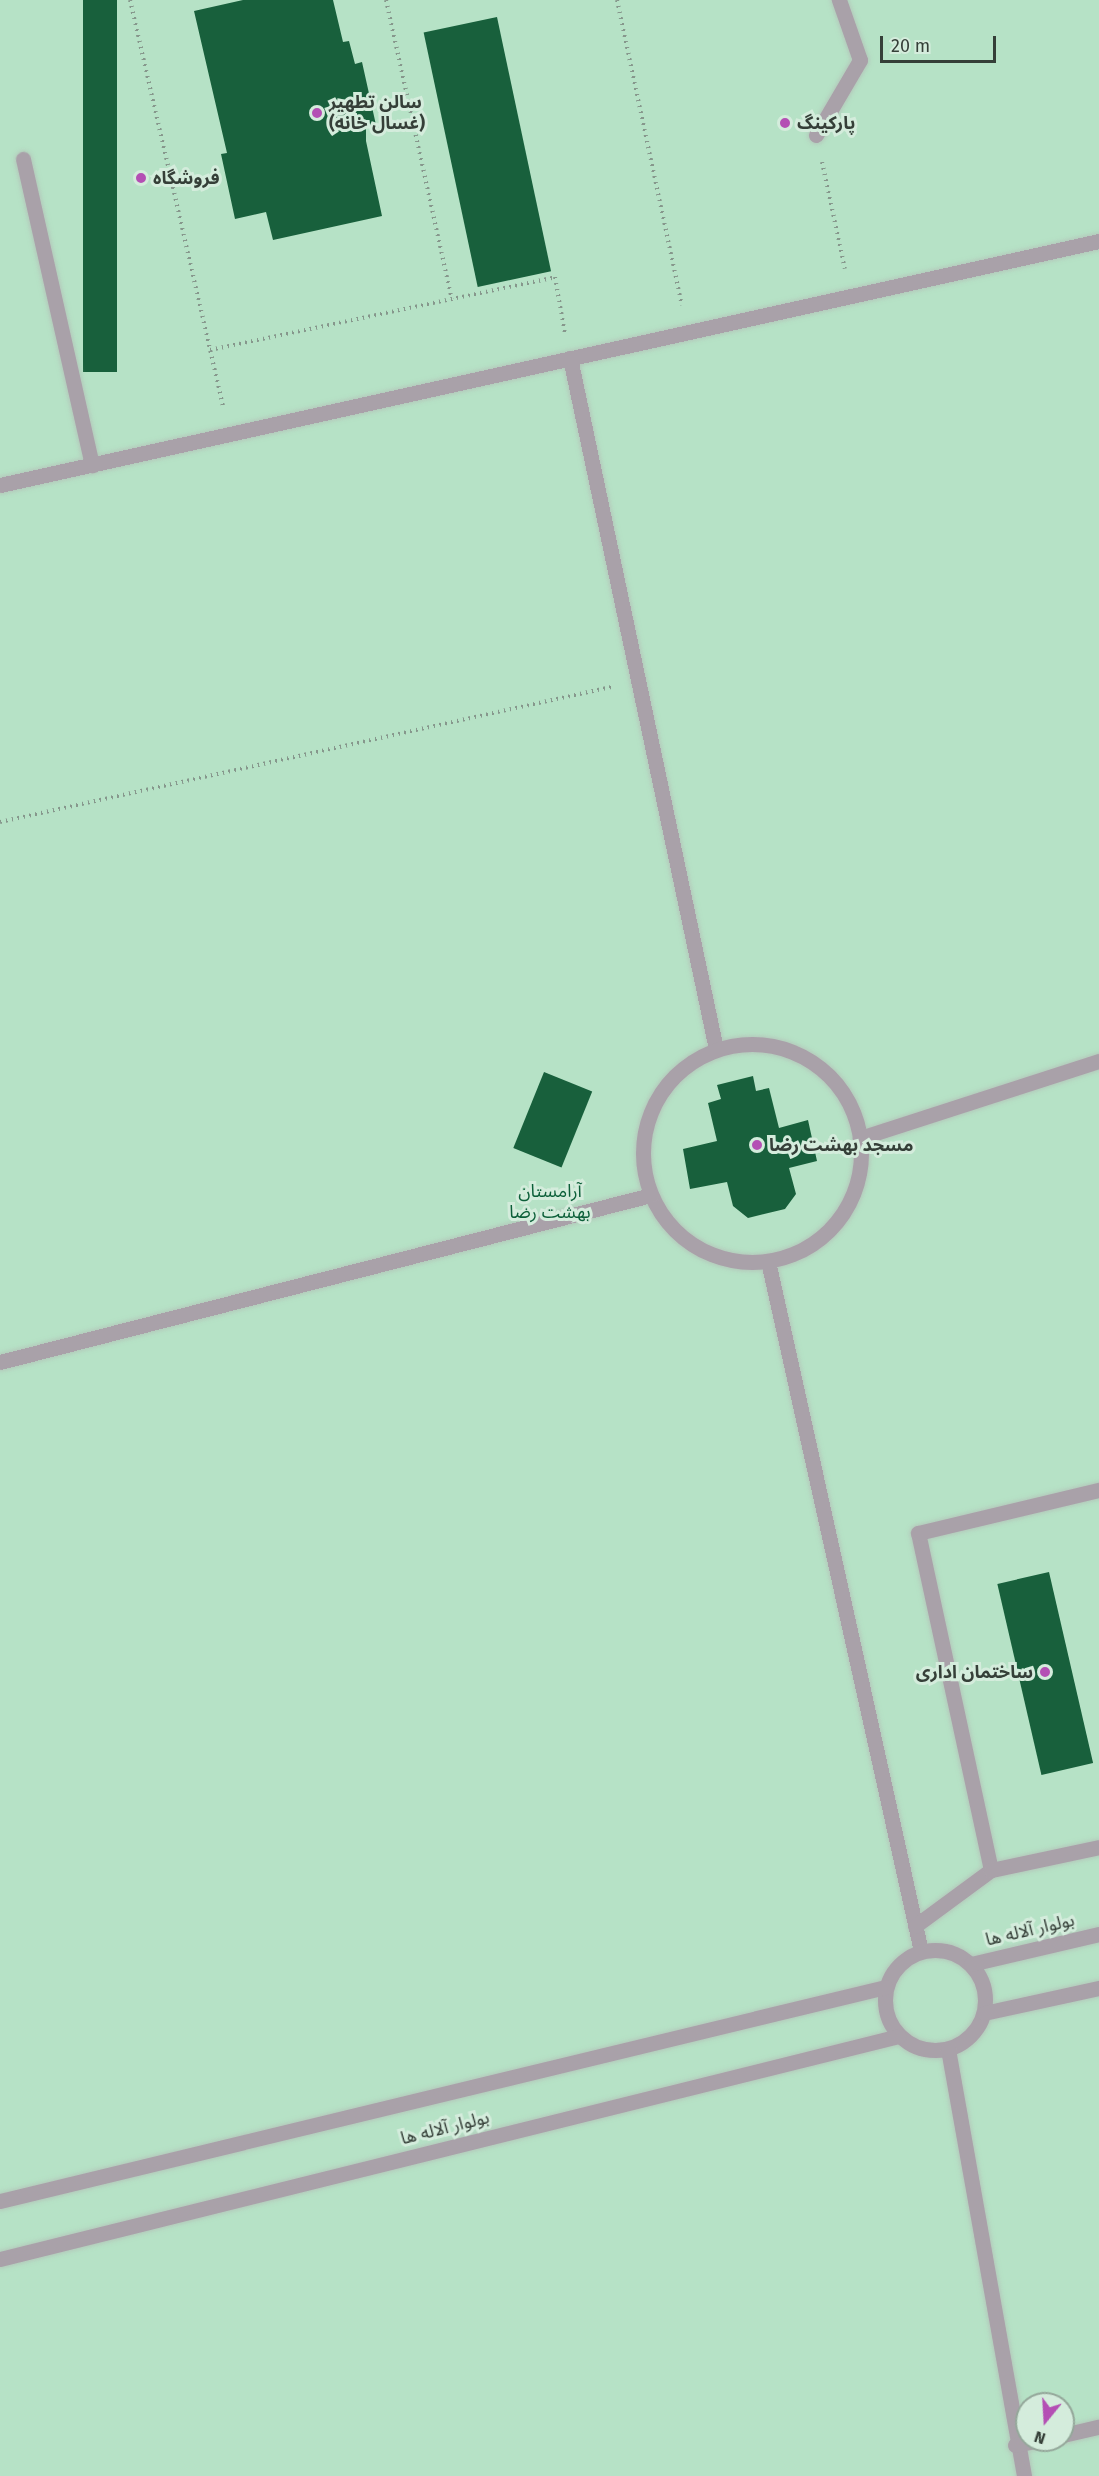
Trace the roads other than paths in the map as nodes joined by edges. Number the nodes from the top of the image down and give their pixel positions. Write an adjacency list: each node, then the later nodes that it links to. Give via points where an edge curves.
1 (839, 0): 2 (lane, via 860,60)
2 (816, 135)
3 (23, 159): 6 (lane)
4 (1099, 241): 5 (lane)
5 (570, 358): 6 (lane); 8 (lane)
6 (92, 465): 7 (lane)
7 (0, 485)
8 (716, 1049): 10 (lane, via 748,1043 780,1047 809,1060 834,1080 852,1107); 11 (lane, via 678,1072 660,1092 645,1125 642,1161)
9 (1099, 1061): 10 (lane)
10 (860, 1138): 12 (lane, via 860,1172 849,1204 835,1222 800,1251)
11 (651, 1195): 12 (lane, via 670,1226 698,1248 732,1260); 13 (lane)
12 (768, 1261): 17 (lane)
13 (0, 1362)
14 (1099, 1490): 16 (lane, via 918,1533)
15 (1099, 1847): 16 (lane)
16 (991, 1870): 17 (lane)
17 (915, 1926): 19 (lane)
18 (1099, 1934): 20 (lane, بولوار آلاله ها)
19 (921, 1951): 20 (lane, via 948,1950); 21 (lane, via 898,1964)
20 (971, 1964): 23 (lane, via 984,1986)
21 (885, 1987): 24 (lane, via 885,2013); 26 (lane, بولوار آلاله ها)
22 (1099, 1988): 23 (lane)
23 (984, 2013): 25 (lane, via 971,2036)
24 (898, 2036): 25 (lane, via 922,2049); 27 (lane, بولوار آلاله ها)
25 (948, 2049): 30 (lane)
26 (0, 2202)
27 (0, 2259)
28 (1099, 2427): 29 (lane)
29 (1075, 2432)
30 (1015, 2445)
31 (1017, 2452): 32 (lane)
32 (1023, 2476)

